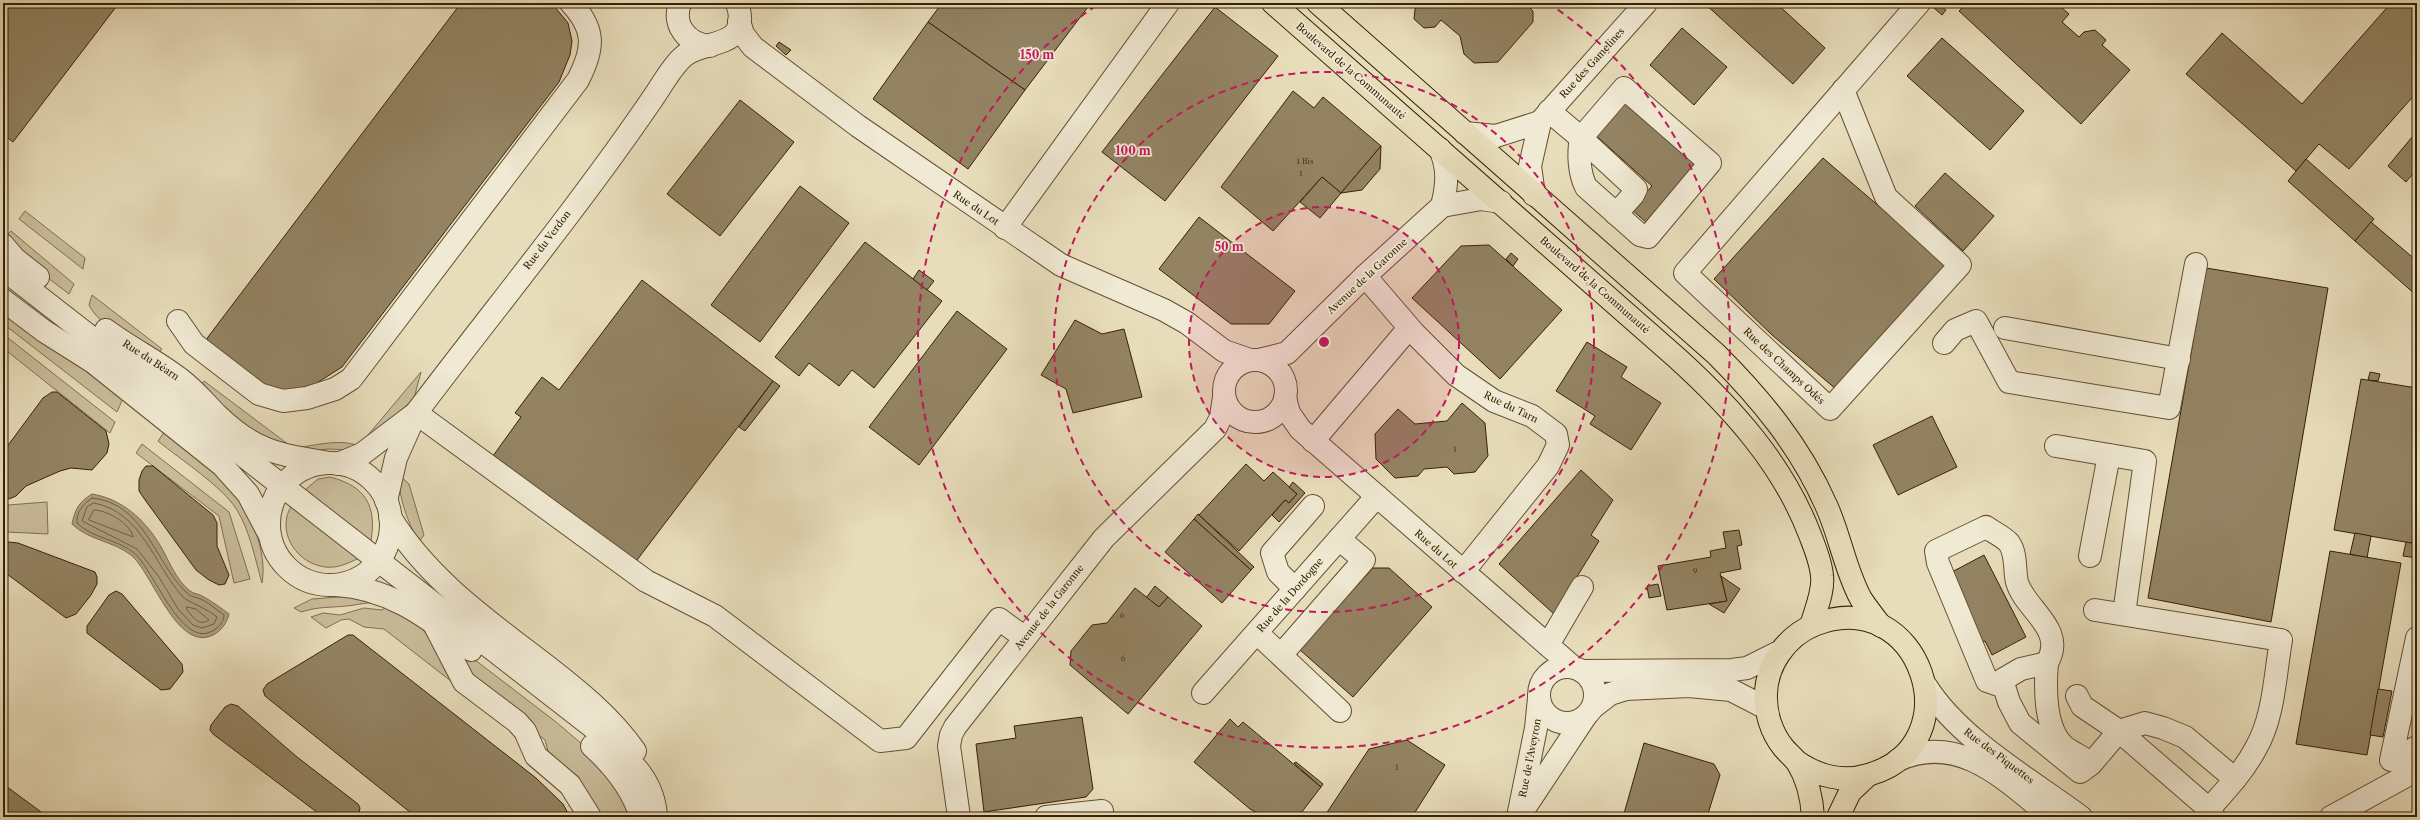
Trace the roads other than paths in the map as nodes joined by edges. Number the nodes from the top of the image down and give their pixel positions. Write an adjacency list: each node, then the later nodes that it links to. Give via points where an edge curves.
1 (571, 3): 27 (street, via 582,15 590,31 587,62 578,80 352,379 335,390 307,398 283,401 259,394 194,344)
2 (1168, 3): 21 (street)
3 (1273, 3): 16 (main road, Boulevard de la Communauté)
4 (1318, 3): 14 (main road)
5 (1646, 3): 13 (street, Rue des Gamelines)
6 (1919, 3): 12 (street, Rue des Champs Odés)
7 (678, 12): 9 (street, via 692,41); 11 (street, via 680,43)
8 (738, 12): 9 (street, via 733,33); 10 (street, via 742,34)
9 (716, 44): 10 (street, via 732,42); 11 (street, via 689,52)
10 (753, 47): 21 (street, Rue du Lot, via 847,119)
11 (675, 65): 37 (street, Rue du Verdon, via 633,127)
12 (1843, 90): 12 (street, Rue des Champs Odés, via 1886,197 1960,265 1830,409 1685,273)
13 (1544, 117): 14 (street, via 1496,136); 15 (street); 17 (street, Rue des Gamelines, via 1530,166)
14 (1465, 133): 17 (main road)
15 (1581, 138): 20 (street, via 1579,148 1583,181 1586,187); 20 (street, via 1636,189); 20 (street, via 1624,88 1710,163 1648,237 1640,235)
16 (1440, 149): 18 (main road, Boulevard de la Communauté); 19 (street, via 1447,180)
17 (1534, 195): 61 (main road, via 1716,354 1785,431 1826,503 1858,593)
18 (1501, 202): 19 (street, via 1481,199); 60 (main road, Boulevard de la Communauté, via 1712,390 1765,452 1793,497 1819,562 1822,584)
19 (1442, 206): 25 (street, Avenue de la Garonne)
20 (1616, 214)
21 (1005, 228): 31 (street, Rue du Lot, via 1061,265 1164,310)
22 (3, 245): 44 (street, Rue du Béarn, via 28,270 109,332 181,379 224,421 251,442 272,452)
23 (2196, 264): 33 (street)
24 (3, 269): 45 (street)
25 (1365, 276): 28 (street, Rue du Tarn); 32 (street, Avenue de la Garonne)
26 (3, 300): 49 (street, via 44,331 93,362 222,464 248,494)
27 (178, 321)
28 (1410, 328): 41 (street); 53 (street, Rue du Tarn, via 1456,375 1494,401 1532,416 1556,434 1558,445 1548,466)
29 (2005, 328): 33 (street)
30 (1944, 343): 33 (street, via 1955,330 1976,321 2009,382 2170,408)
31 (1214, 345): 34 (street, Rue du Lot, via 1233,356); 36 (street, via 1223,363)
32 (1294, 347): 34 (street, via 1279,356); 35 (street)
33 (2179, 359)
34 (1255, 360): 35 (street, via 1276,368); 36 (street, via 1233,368)
35 (1285, 388): 38 (street, via 1279,410); 41 (street, via 1289,413)
36 (1224, 390): 39 (street, via 1233,414); 40 (street, via 1221,417)
37 (416, 413): 44 (street, Rue du Verdon, via 366,451); 48 (street, Rue du Verdon, via 396,458); 70 (street, via 646,581 715,616 880,742 906,738)
38 (1268, 419): 39 (street, via 1259,422); 41 (street, via 1287,423)
39 (1245, 421): 40 (street, via 1230,421)
40 (1215, 430): 63 (street, Avenue de la Garonne, via 1104,538)
41 (1307, 435): 46 (street, Rue du Lot)
42 (2056, 446): 43 (street)
43 (2109, 455): 51 (street); 58 (street, via 2145,461)
44 (334, 463): 45 (street, via 303,469); 48 (street, Rue du Béarn, via 365,474 376,484)
45 (282, 485): 49 (street, via 270,511); 52 (street)
46 (1377, 496): 50 (street, Rue de la Dordogne); 53 (street, Rue du Lot)
47 (1313, 506): 56 (street, via 1272,553 1278,572)
48 (388, 509): 52 (street, Rue du Verdon, via 390,534); 88 (street, Rue du Béarn, via 403,539 455,594 591,701 614,724 640,761)
49 (269, 535): 54 (street, via 278,556 296,575 314,583)
50 (1339, 539): 56 (street, Rue de la Dordogne); 67 (street, via 1364,560)
51 (2090, 556)
52 (379, 560): 54 (street, via 358,578); 88 (street, via 599,732 634,764)
53 (1463, 572): 65 (street, Rue du Lot)
54 (336, 585): 59 (street, via 361,587 381,593)
55 (1582, 587): 65 (street)
56 (1295, 589): 62 (street, Rue de la Dordogne)
57 (2095, 610): 58 (street)
58 (2124, 614): 87 (street, via 2281,640 2267,721 2257,747)
59 (434, 623): 91 (street, via 464,682 517,722 536,756 570,786); 92 (street, via 546,708 606,758 626,784)
60 (1811, 626): 61 (main road, via 1826,620 1843,618 1859,619); 66 (main road, via 1792,638)
61 (1881, 626): 71 (main road, via 1901,639 1912,653 1921,669)
62 (1256, 632): 67 (street); 74 (street, Rue de la Dordogne)
63 (1024, 638): 70 (street, via 999,619); 76 (street, Avenue de la Garonne)
64 (2417, 638): 81 (street, via 2391,760)
65 (1542, 640): 69 (street, Rue du Lot); 73 (street, Rue de l'Aveyron)
66 (1781, 651): 69 (street, via 1747,668 1732,670); 77 (main road, via 1768,678)
67 (1281, 655): 78 (street)
68 (2047, 663): 72 (street, via 2021,669 2002,680); 72 (street, via 2052,654 2050,632 2018,583 2014,556 2009,543 1986,527 1936,551 1938,563 1987,681); 84 (street, via 2045,694 2054,732 2063,746)
69 (1578, 670): 73 (street, via 1563,667 1554,670); 79 (street, via 1590,678 1594,687 1595,699)
70 (947, 686): 76 (street)
71 (1926, 686): 82 (main road, via 1926,710 1921,727 1914,742); 101 (street, Rue des Piquettes, via 1945,713 1973,738)
72 (2004, 687): 84 (street, via 2020,723 2080,772)
73 (1541, 689): 79 (street, via 1544,712 1555,721 1576,722); 97 (street, Rue de l'Aveyron)
74 (1203, 693)
75 (2077, 696): 80 (street, via 2082,706)
76 (972, 706): 95 (street, Avenue de la Garonne, via 950,735 949,746)
77 (1766, 708): 79 (street, via 1732,690 1689,686 1626,689 1610,694); 83 (main road, via 1774,734)
78 (1340, 711)
79 (1588, 712): 97 (street, Rue de l'Aveyron)
80 (2119, 732): 84 (street); 87 (street, via 2145,723 2163,728 2185,737); 90 (street)
81 (2417, 747)
82 (1898, 760): 86 (main road); 100 (street, Rue des Piquettes, via 1925,752 1964,756 1994,771)
83 (1796, 761): 86 (main road, via 1826,776); 98 (main road, via 1808,788)
84 (2091, 764)
85 (2417, 770): 102 (street)
86 (1867, 776): 99 (main road, via 1850,792)
87 (2235, 779): 90 (street)
88 (652, 791): 93 (street); 94 (street)
89 (1102, 811): 96 (street)
90 (2212, 813)
91 (590, 817)
92 (641, 817)
93 (656, 817)
94 (664, 817)
95 (958, 817)
96 (1052, 817)
97 (1519, 817)
98 (1813, 817)
99 (1838, 817)
100 (2051, 817)
101 (2081, 817)
102 (2331, 817)

